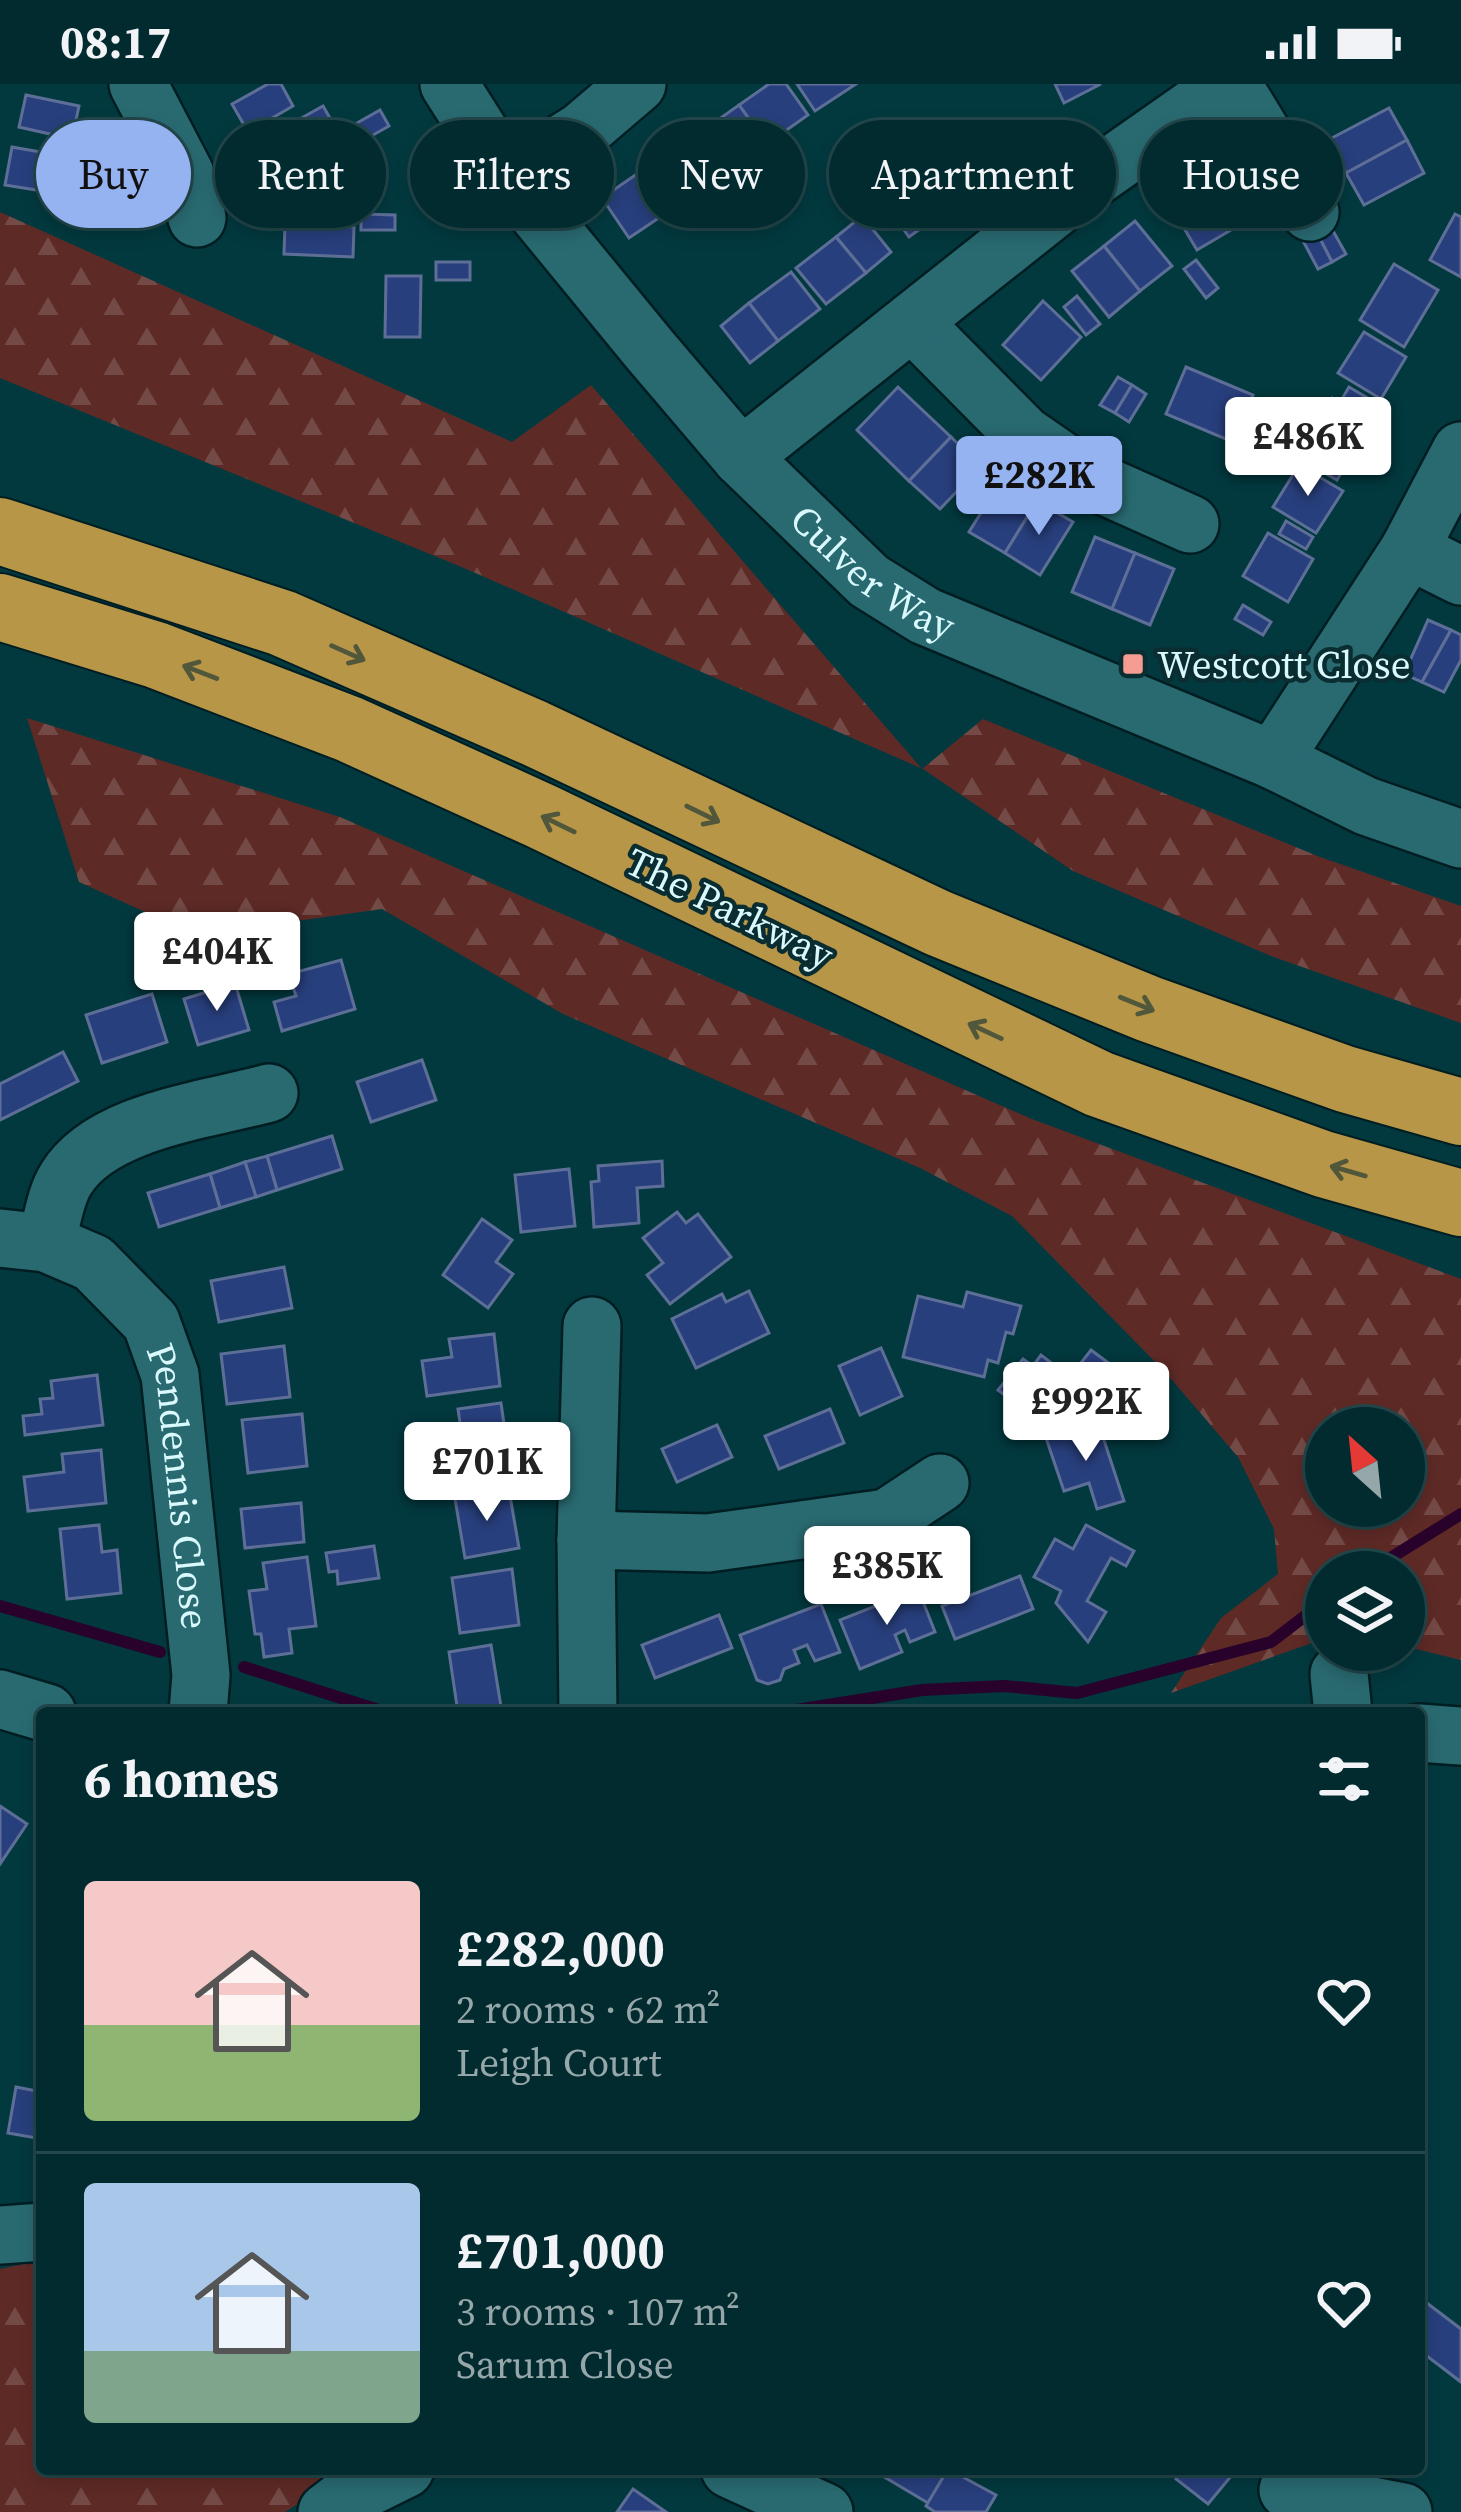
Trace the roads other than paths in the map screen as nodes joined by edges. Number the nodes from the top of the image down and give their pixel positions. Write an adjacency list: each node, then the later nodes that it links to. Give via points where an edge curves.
1 (138, 84): 5 (street)
2 (449, 84): 6 (street, Culver Way)
3 (638, 84): 7 (street)
4 (1230, 84): 8 (street); 10 (street, via 1088,182)
5 (150, 120)
6 (472, 120)
7 (594, 120)
8 (1252, 120)
9 (550, 228): 12 (street, Culver Way)
10 (912, 322): 12 (street); 14 (street, via 1024,435 1085,477)
11 (1461, 451): 16 (street)
12 (741, 457): 20 (street, Culver Way, via 869,581 925,616)
13 (0, 508): 19 (highway, via 92,535)
14 (1190, 524)
15 (0, 531): 19 (highway, The Parkway)
16 (1409, 550): 17 (street); 20 (street)
17 (1461, 576)
18 (0, 607): 24 (highway, The Parkway, one-way to 18, via 1323,1164 1099,1084 349,729 156,655)
19 (282, 623): 23 (highway, The Parkway, one-way to 23, via 938,923 1149,1009)
20 (1274, 760): 21 (street, Culver Way, via 1366,806)
21 (1461, 839)
22 (241, 1085): 25 (street, Pendennis Close, via 91,1150)
23 (1461, 1112)
24 (1461, 1203)
25 (23, 1240): 30 (street, Pendennis Close, via 93,1263 151,1322 170,1375)
26 (592, 1326): 28 (street)
27 (940, 1483): 28 (street, via 887,1518 708,1543)
28 (586, 1540): 31 (street)
29 (0, 1699): 32 (street)
30 (198, 1707)
31 (588, 1707)
32 (36, 1710)
33 (1425, 1733): 34 (street)
34 (1461, 1736)
35 (36, 2232): 36 (street)
36 (0, 2235)
37 (393, 2475): 40 (street)
38 (743, 2475): 41 (street)
39 (1288, 2490): 42 (street)
40 (327, 2512)
41 (824, 2512)
42 (1403, 2512)

